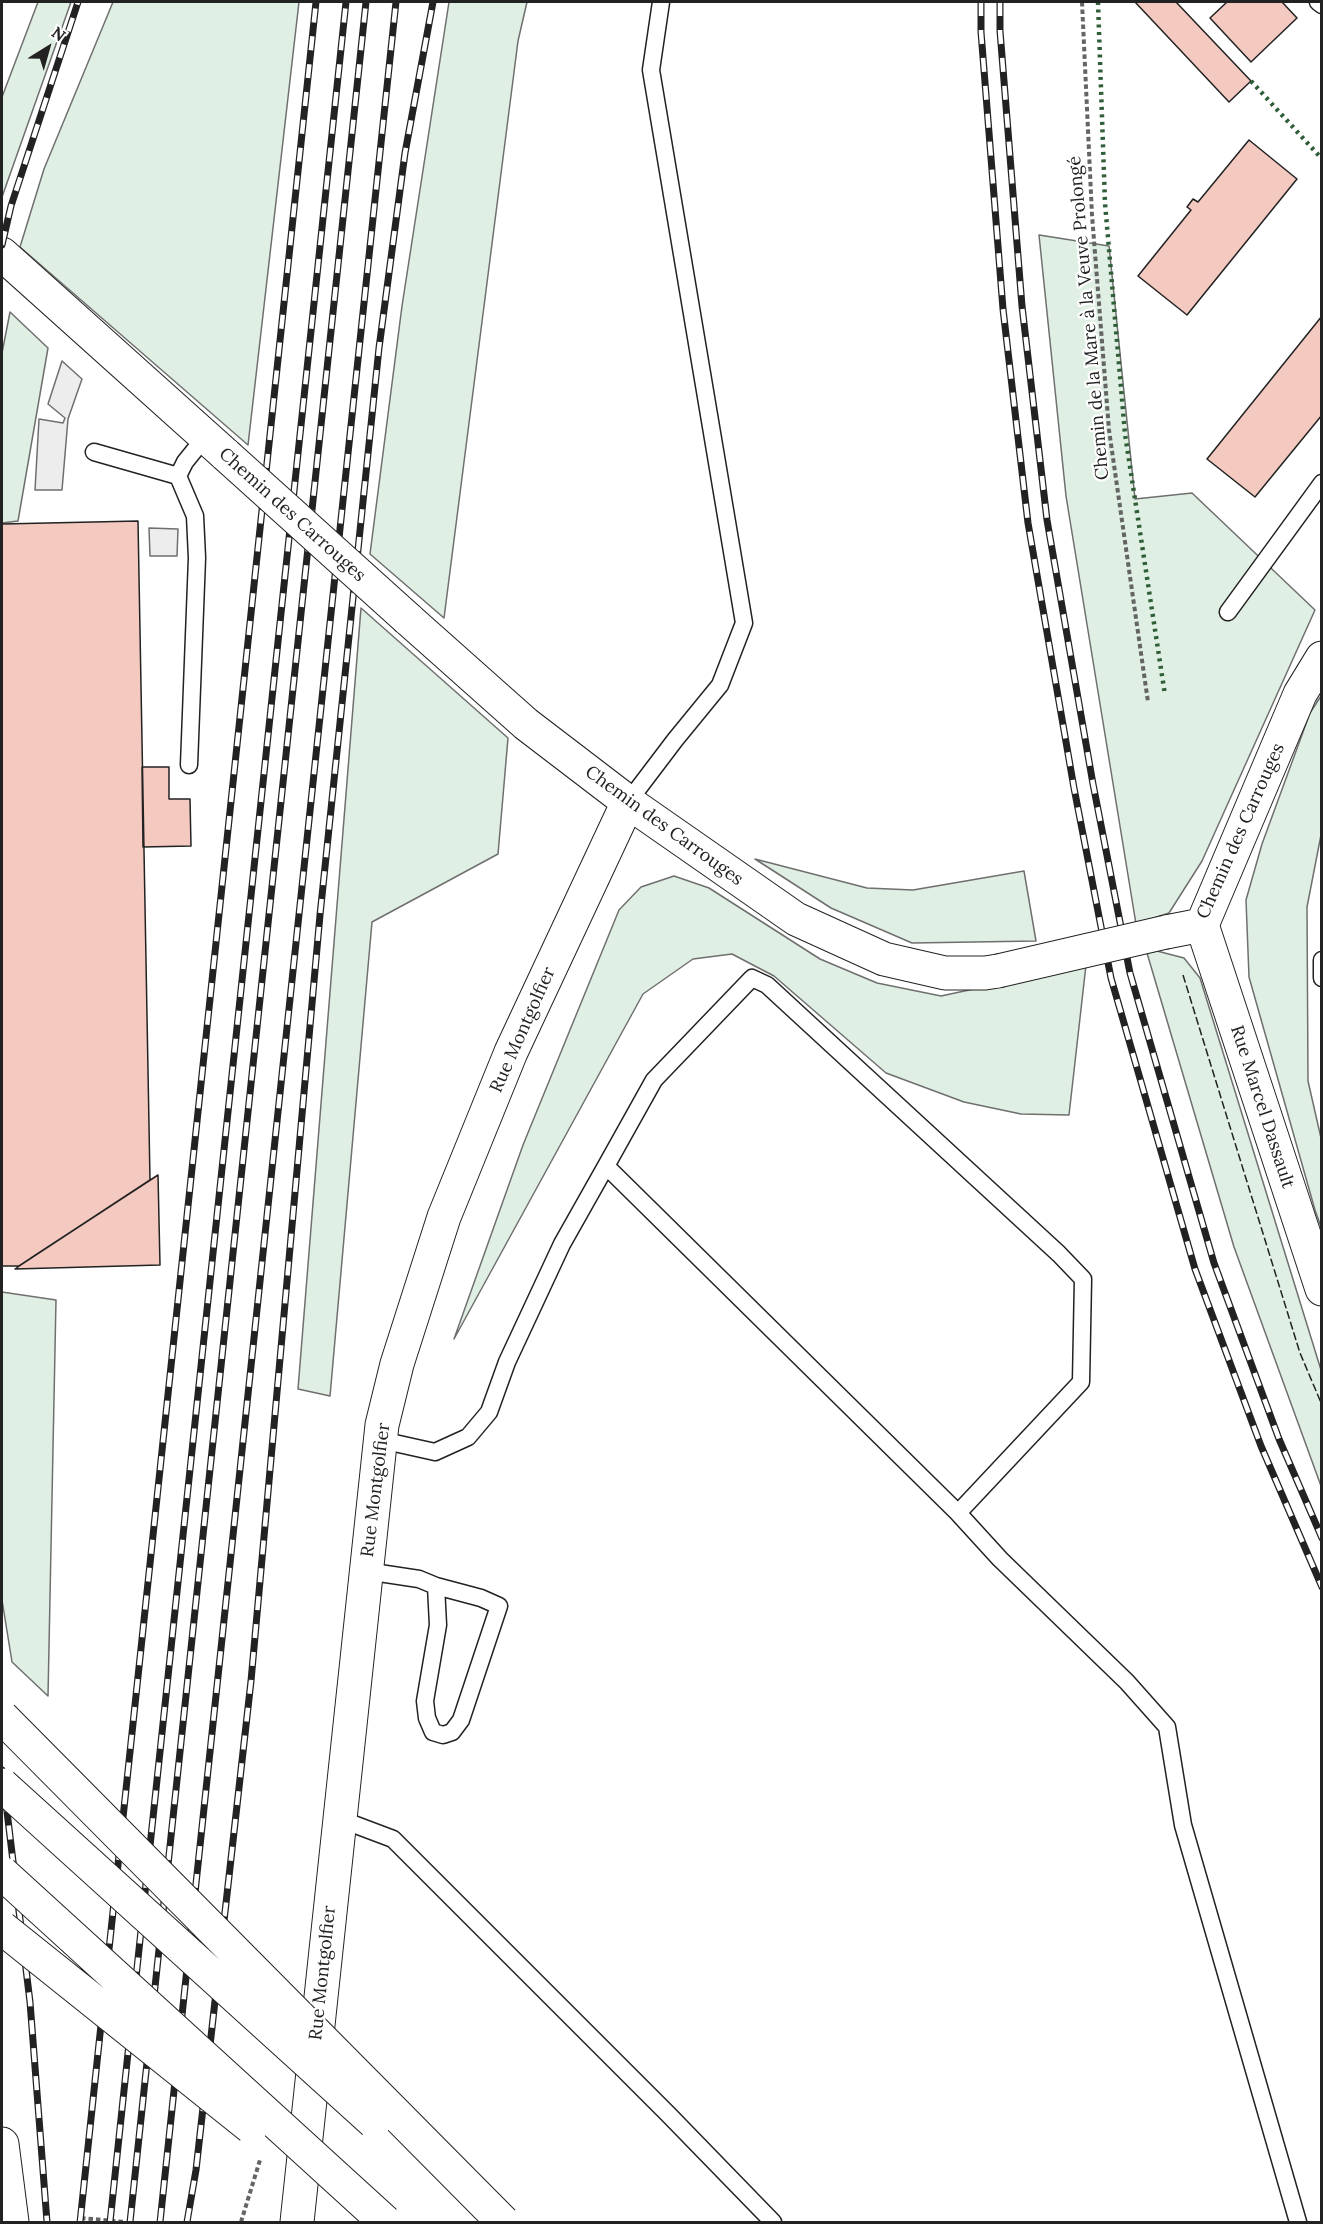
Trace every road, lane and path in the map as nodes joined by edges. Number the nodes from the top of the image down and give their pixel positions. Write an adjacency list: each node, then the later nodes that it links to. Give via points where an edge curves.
1 (660, 2): 14 (lane, via 651,70 744,623 720,685)
2 (1082, 2): 12 (path, Chemin de la Mare à la Veuve Prolongé, via 1108,430)
3 (1318, 2): 4 (lane)
4 (1322, 5)
5 (2, 254): 6 (main road, Chemin des Carrouges)
6 (216, 446): 8 (lane, via 185,462); 14 (main road, Chemin des Carrouges, bridge, via 526,724)
7 (94, 452): 8 (lane)
8 (178, 476): 13 (lane, via 195,516 197,558)
9 (1322, 483): 10 (lane)
10 (1228, 612)
11 (1322, 658): 15 (main road, Chemin des Carrouges, via 1300,694)
12 (1148, 702)
13 (189, 765)
14 (627, 802): 15 (main road, Chemin des Carrouges, bridge, via 796,919 884,959 945,973 998,971); 20 (main road, Rue Montgolfier, via 511,1052 444,1216 397,1364)
15 (1202, 926): 19 (main road, Rue Marcel Dassault)
16 (1322, 960): 17 (lane)
17 (1322, 978)
18 (606, 1166): 20 (lane, via 547,1276 507,1362 489,1412 468,1437 435,1452); 21 (lane); 21 (lane, via 654,1080 752,978 767,985 1059,1254 1083,1279 1081,1382)
19 (1322, 1289)
20 (381, 1440): 22 (main road, Rue Montgolfier)
21 (958, 1513): 38 (lane, via 1167,1727 1183,1824)
22 (366, 1571): 23 (lane, via 419,1579); 26 (main road, Rue Montgolfier)
23 (436, 1586): 23 (lane, via 438,1624 425,1701 433,1732 443,1735 452,1732 461,1720 499,1606)
24 (2, 1717): 36 (main road, bridge)
25 (2, 1785): 36 (main road, bridge, via 388,2134)
26 (340, 1819): 33 (main road, Rue Montgolfier); 37 (lane, via 393,1839)
27 (2, 1873): 35 (main road, bridge)
28 (2, 1928): 34 (main road, bridge)
29 (2, 2144): 31 (main road)
30 (81, 2218): 32 (path)
31 (12, 2223)
32 (125, 2223)
33 (297, 2223)
34 (370, 2223)
35 (385, 2223)
36 (501, 2223)
37 (773, 2223)
38 (1298, 2223)

